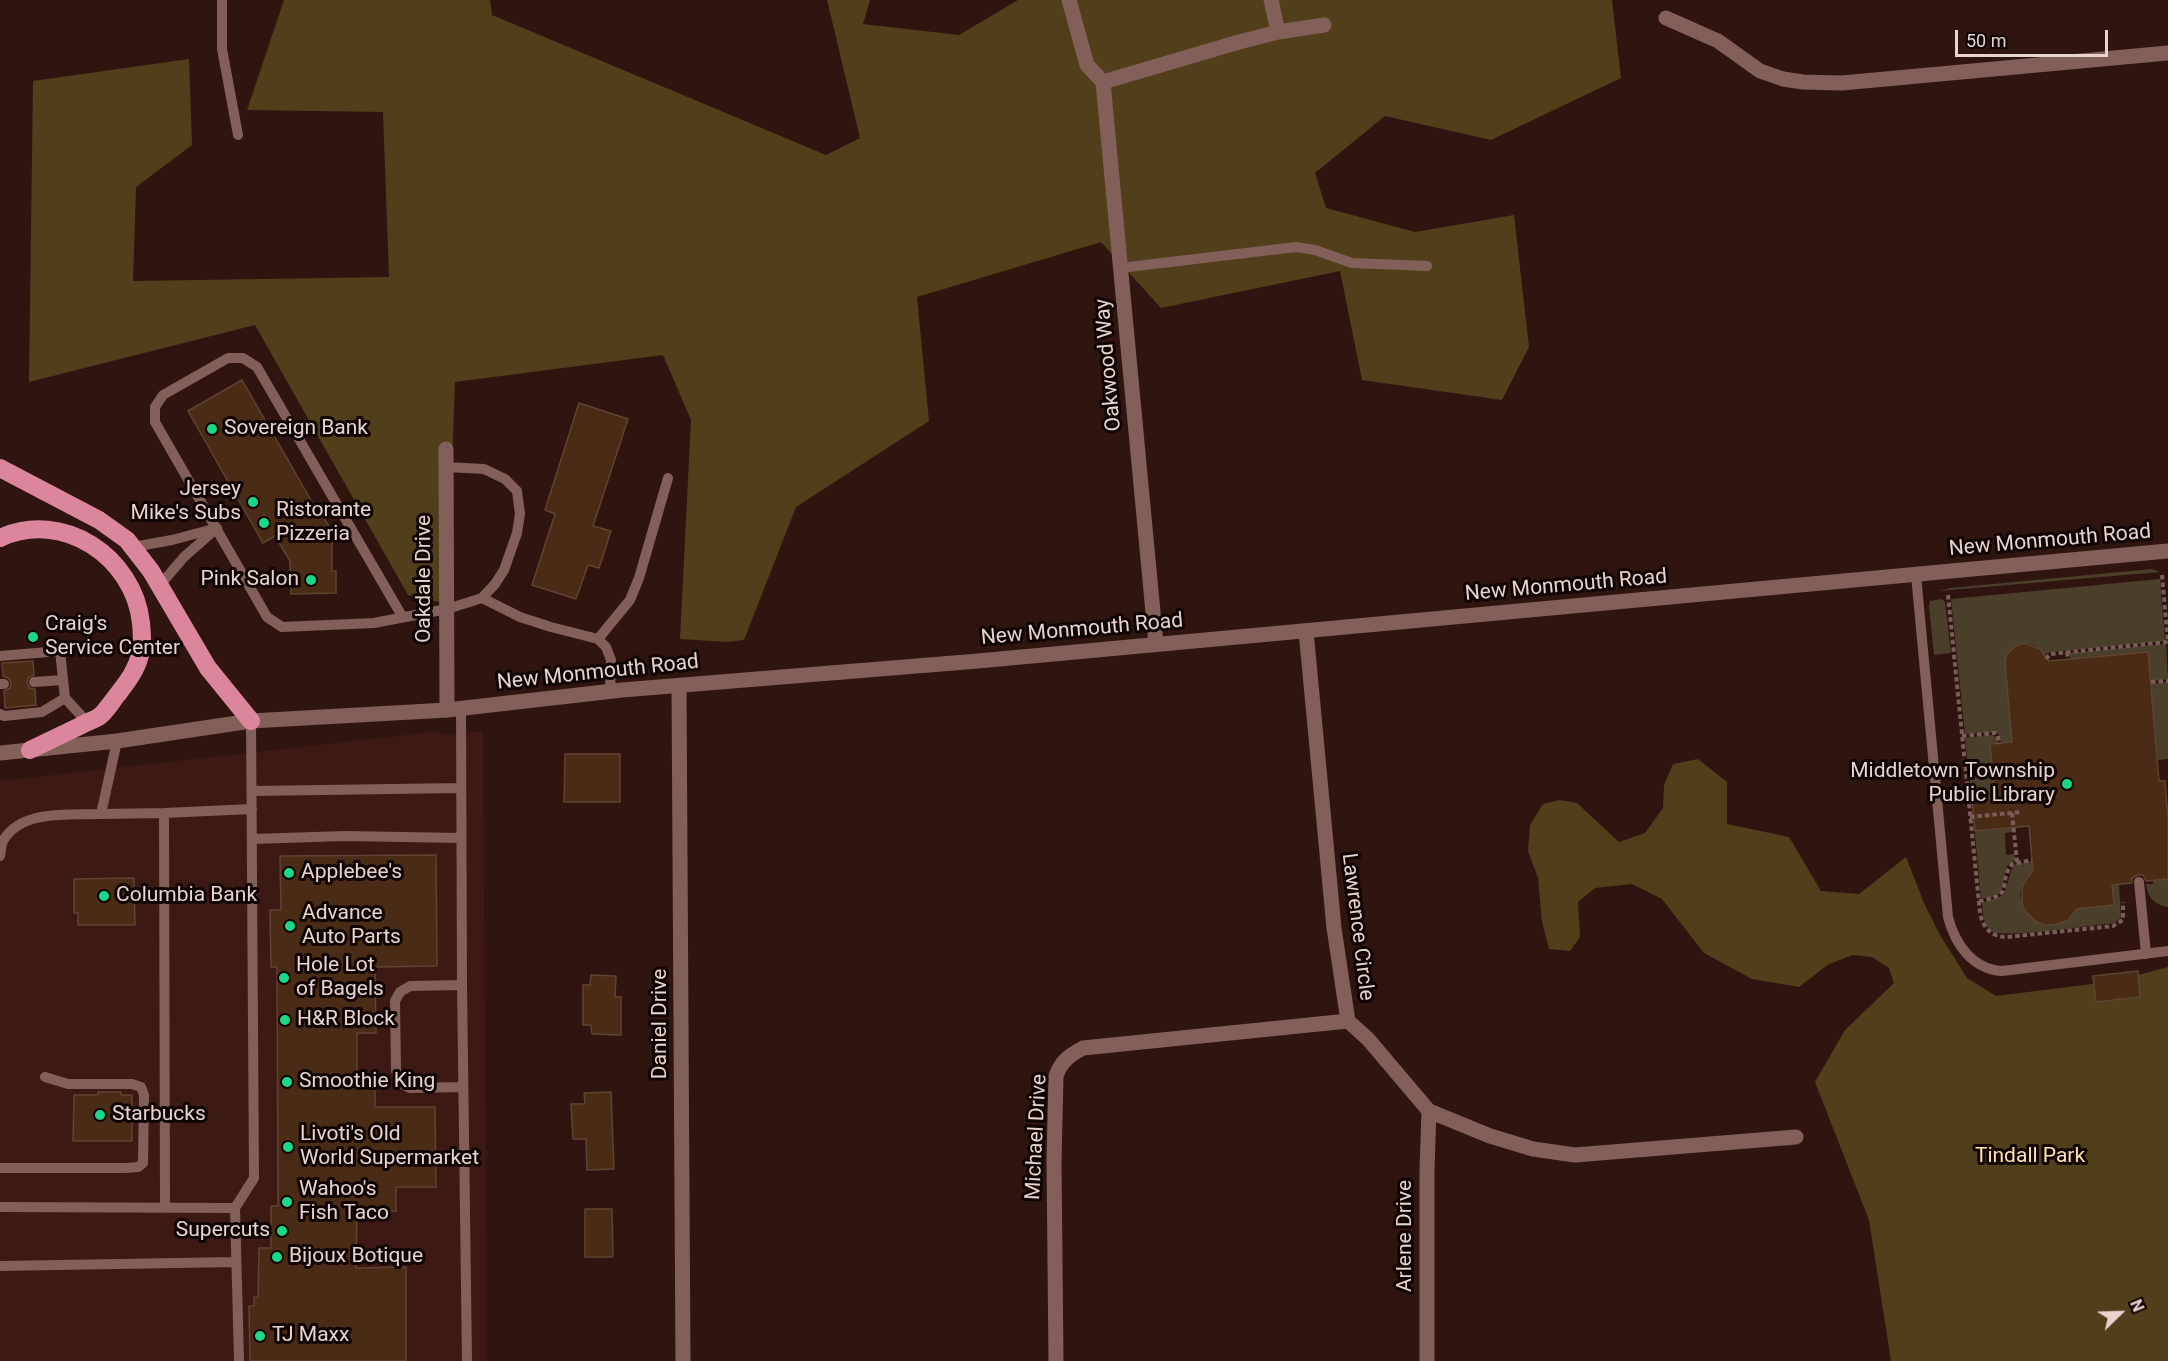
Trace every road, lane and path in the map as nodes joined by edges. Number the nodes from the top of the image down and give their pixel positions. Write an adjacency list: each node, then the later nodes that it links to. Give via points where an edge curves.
1 (222, 0): 9 (lane, via 222,49)
2 (1069, 0): 8 (street, via 1087,65)
3 (1271, 0): 6 (street)
4 (1666, 18): 7 (street, via 1718,41 1760,71 1803,82 1842,83)
5 (1324, 25): 6 (street)
6 (1278, 32): 8 (street)
7 (2168, 53)
8 (1104, 82): 11 (street, Oakwood Way)
9 (238, 135)
10 (1427, 266): 11 (lane, via 1352,262 1296,247)
11 (1120, 268): 29 (street, Oakwood Way)
12 (446, 449): 13 (street, Oakdale Drive)
13 (446, 467): 24 (lane, via 484,469 505,479 517,491 517,532 504,570); 25 (street, Oakdale Drive)
14 (0, 468): 18 (highway, via 99,520)
15 (668, 478): 28 (lane, via 630,600)
16 (217, 528): 18 (lane); 22 (lane); 26 (lane, via 267,617 282,627 374,623); 26 (lane, via 155,422 155,407 163,395 228,358 243,358 256,367)
17 (0, 538): 44 (highway, via 30,530 75,537 114,562 132,590 139,610 140,655 131,678 100,716)
18 (133, 547): 22 (highway)
19 (2168, 551): 20 (street, New Monmouth Road)
20 (1916, 575): 27 (street, New Monmouth Road); 69 (lane, via 1948,917 1957,940 1977,963 2002,971)
21 (2162, 575): 30 (path)
22 (160, 585): 45 (highway, via 208,668)
23 (1948, 595): 46 (path)
24 (482, 598): 25 (lane); 28 (lane, via 531,620)
25 (447, 609): 26 (lane); 42 (street, Oakdale Drive)
26 (402, 616)
27 (1306, 631): 29 (street, New Monmouth Road); 71 (street, Lawrence Circle, via 1334,928)
28 (598, 639): 40 (lane, via 611,660)
29 (1156, 644): 39 (street, New Monmouth Road)
30 (2168, 644): 31 (path)
31 (2067, 652): 33 (path, via 2049,654); 34 (path)
32 (0, 656): 35 (lane, via 60,651)
33 (2046, 659)
34 (2068, 659)
35 (63, 680): 37 (lane); 41 (lane)
36 (2168, 681): 38 (path)
37 (34, 682)
38 (2151, 682)
39 (679, 686): 40 (street, New Monmouth Road); 84 (street, Daniel Drive)
40 (610, 692): 42 (street, New Monmouth Road)
41 (65, 698): 43 (lane, via 42,712); 44 (lane)
42 (454, 709): 45 (street, New Monmouth Road); 51 (lane)
43 (0, 714)
44 (87, 722): 49 (highway)
45 (250, 722): 47 (street, New Monmouth Road); 54 (lane)
46 (1962, 736): 48 (path, via 1995,733); 53 (path)
47 (117, 741): 49 (street, New Monmouth Road); 59 (lane)
48 (1999, 744)
49 (30, 750): 50 (street, New Monmouth Road)
50 (0, 753)
51 (461, 788): 54 (lane); 61 (lane)
52 (1976, 788): 53 (path)
53 (1967, 789): 60 (path)
54 (252, 791): 55 (lane)
55 (252, 808): 57 (lane); 62 (lane)
56 (2021, 812): 58 (path)
57 (164, 813): 59 (lane); 77 (lane)
58 (2012, 813): 60 (path); 65 (path)
59 (101, 814): 63 (lane, via 38,817 18,826 3,842)
60 (1970, 817): 67 (path)
61 (461, 838): 62 (lane); 70 (lane)
62 (252, 839): 79 (lane, via 254,1178)
63 (0, 856)
64 (2032, 860): 65 (path)
65 (2017, 861): 67 (path, via 2009,867 2001,894)
66 (2139, 883): 67 (path, via 2122,885 2124,916 2121,923 2113,926 1999,937 1984,927); 69 (lane)
67 (1979, 901)
68 (2168, 951): 69 (lane)
69 (2146, 954)
70 (462, 985): 73 (lane); 73 (lane, via 410,987 400,992 395,1001 396,1070 400,1083 410,1088)
71 (1348, 1021): 74 (street, Lawrence Circle); 85 (street, Michael Drive, via 1083,1048 1067,1058 1056,1076)
72 (45, 1077): 76 (lane, via 68,1084 141,1087 143,1163 125,1168)
73 (463, 1087): 83 (lane)
74 (1430, 1111): 75 (street, Lawrence Circle, via 1490,1136 1533,1149 1575,1155); 86 (street, Arlene Drive)
75 (1796, 1137)
76 (0, 1168)
77 (165, 1207): 78 (lane); 79 (lane)
78 (0, 1208)
79 (235, 1208): 80 (lane)
80 (236, 1262): 81 (lane); 82 (lane)
81 (0, 1266)
82 (238, 1361)
83 (467, 1361)
84 (683, 1361)
85 (1056, 1361)
86 (1427, 1361)

